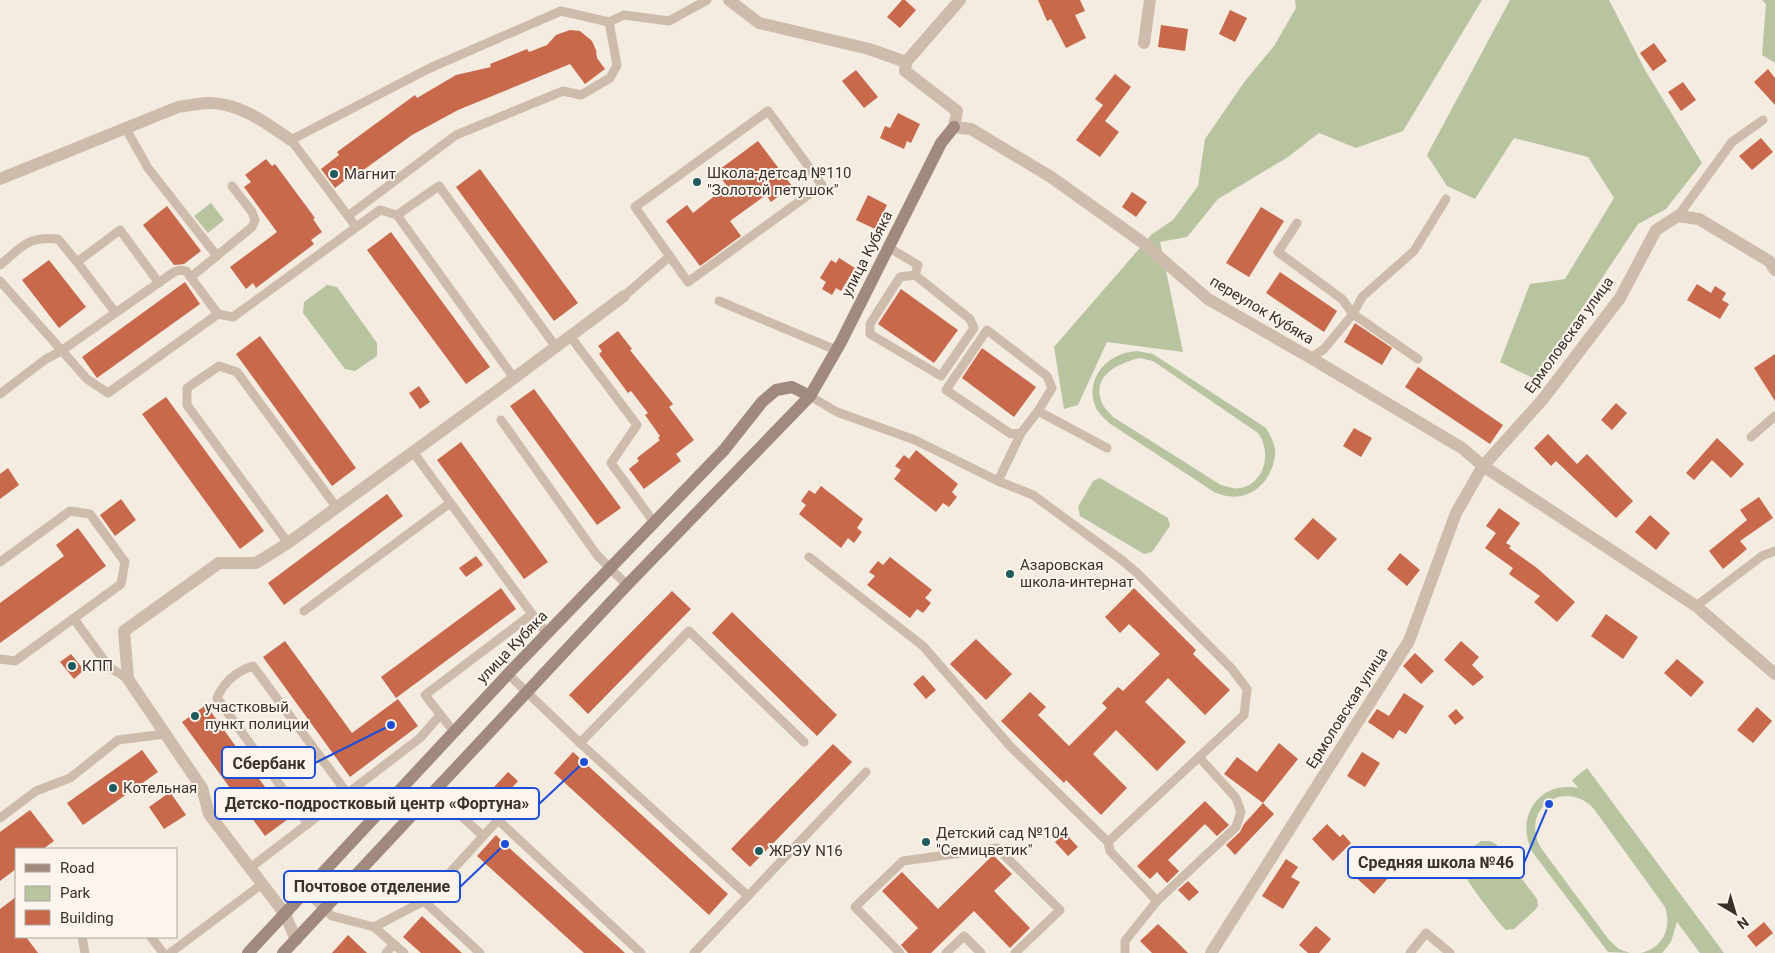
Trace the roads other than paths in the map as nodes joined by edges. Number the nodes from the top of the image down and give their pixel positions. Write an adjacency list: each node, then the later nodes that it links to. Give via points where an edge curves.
1 (707, 0): 5 (lane, via 669,21 624,15)
2 (729, 0): 7 (street, via 759,23 870,49)
3 (960, 0): 7 (street)
4 (1150, 0): 6 (street)
5 (609, 22): 11 (lane, via 561,11 430,68); 11 (lane, via 617,65 610,78 581,95 563,91 456,136 350,219)
6 (1144, 42)
7 (906, 62): 9 (street, via 905,71 957,111)
8 (1763, 120): 16 (lane, via 1732,142)
9 (954, 127): 18 (street, улица Кубяка, via 941,143); 37 (street, переулок Кубяка, via 971,129 1051,177 1142,242 1208,299)
10 (126, 128): 11 (street, via 178,107 209,103 234,106); 12 (street); 19 (lane, via 148,168)
11 (291, 140)
12 (0, 180)
13 (232, 186): 19 (lane, via 255,220 252,227)
14 (1446, 199): 32 (lane, via 1414,250 1362,296)
15 (397, 215): 31 (lane, via 380,210 233,317); 34 (lane, via 439,186); 39 (lane)
16 (1678, 216): 23 (street, via 1699,219 1769,261); 49 (street, Ермоловская улица, via 1656,230 1620,298 1543,399)
17 (1297, 223): 32 (lane, via 1278,252 1342,299)
18 (888, 247): 24 (lane, via 918,265); 35 (street, улица Кубяка)
19 (218, 256): 25 (lane)
20 (670, 256): 20 (lane, via 688,282 822,185 768,111 635,208); 28 (lane)
21 (78, 262): 22 (lane, via 58,239 43,238 31,240); 27 (lane, via 120,230); 30 (lane)
22 (0, 265)
23 (1775, 270)
24 (914, 275): 24 (lane, via 970,319 974,328 941,376 870,334 870,324 900,277)
25 (191, 277): 27 (lane, via 180,270); 31 (lane)
26 (0, 282): 36 (lane)
27 (159, 283): 30 (lane)
28 (624, 296): 33 (street)
29 (719, 301): 35 (lane)
30 (115, 312): 36 (lane)
31 (218, 314): 36 (lane, via 108,392 87,380)
32 (1354, 314): 37 (lane); 38 (lane)
33 (570, 336): 34 (street); 53 (lane, via 637,425 611,463)
34 (556, 347): 39 (street)
35 (836, 350): 41 (street, улица Кубяка)
36 (61, 351): 40 (lane)
37 (1312, 358): 49 (street, переулок Кубяка, via 1462,448)
38 (1418, 359)
39 (514, 378): 48 (street)
40 (0, 394)
41 (810, 396): 50 (lane, via 837,412 915,440); 53 (street, улица Кубяка, via 792,387 776,390 762,402 724,450); 59 (street, улица Кубяка)
42 (1038, 411): 45 (lane); 45 (lane, via 1052,388 1047,376 987,330 946,390 1011,434); 47 (lane)
43 (1775, 416): 46 (lane)
44 (501, 420): 58 (lane, via 597,554)
45 (1021, 434): 50 (lane)
46 (1751, 437)
47 (1106, 448)
48 (413, 452): 51 (lane); 52 (street)
49 (1483, 466): 60 (street); 111 (street, Ермоловская улица, via 1456,513 1408,641)
50 (998, 481): 75 (lane, via 1033,495 1123,561 1232,669 1247,689 1244,715)
51 (450, 503): 61 (lane); 62 (lane)
52 (337, 508): 54 (street); 54 (lane, via 237,372 219,366 187,388 187,405)
53 (653, 521): 58 (street, улица Кубяка)
54 (288, 543): 68 (street, via 256,563 219,563 124,631)
55 (1775, 552): 60 (lane, via 1762,556)
56 (809, 557): 82 (lane, via 923,646 1010,746)
57 (0, 562): 63 (lane, via 70,511 90,514 125,562 121,584)
58 (610, 567): 59 (lane); 64 (street, улица Кубяка)
59 (627, 585): 69 (street, улица Кубяка)
60 (1696, 606): 67 (street)
61 (304, 611)
62 (532, 614): 64 (lane); 70 (lane, via 424,695)
63 (74, 619): 65 (lane, via 15,661); 68 (lane, via 110,667)
64 (547, 634): 66 (street, улица Кубяка)
65 (0, 659)
66 (508, 674): 69 (lane); 71 (street, улица Кубяка)
67 (1775, 674)
68 (128, 679): 72 (street)
69 (527, 691): 74 (lane); 77 (street, улица Кубяка)
70 (440, 715): 71 (lane); 78 (lane, via 420,738)
71 (454, 732): 85 (street, улица Кубяка)
72 (165, 734): 79 (lane, via 118,740 70,778 36,791); 83 (street, via 202,788 209,814)
73 (804, 742): 74 (lane, via 689,631)
74 (580, 743): 86 (lane)
75 (1199, 757): 82 (lane); 87 (lane, via 1236,798 1241,812 1236,827)
76 (866, 772): 86 (lane)
77 (434, 791): 81 (lane); 89 (street, улица Кубяка)
78 (347, 793): 80 (lane); 80 (lane, via 254,666 241,670 221,688 217,698)
79 (0, 818)
80 (308, 824): 83 (lane)
81 (483, 836): 88 (lane); 104 (lane, via 498,820)
82 (1108, 842): 87 (lane, via 1110,851)
83 (250, 868): 84 (street)
84 (262, 884): 90 (street); 98 (lane)
85 (305, 891): 89 (lane); 90 (street, улица Кубяка)
86 (748, 896): 105 (lane)
87 (1157, 900): 110 (lane, via 1125,941)
88 (424, 901): 91 (lane); 103 (lane)
89 (324, 909): 91 (lane, via 332,916); 94 (street, улица Кубяка)
90 (284, 914): 94 (street); 99 (street, улица Кубяка)
91 (374, 927): 95 (lane)
92 (82, 938): 96 (lane)
93 (152, 938): 97 (lane)
94 (296, 940): 100 (street, улица Кубяка)
95 (394, 944): 101 (lane); 102 (lane)
96 (85, 953)
97 (163, 953)
98 (170, 953)
99 (248, 953)
100 (283, 953)
101 (386, 953)
102 (404, 953)
103 (480, 953)
104 (641, 953)
105 (694, 953)
106 (900, 953): 109 (lane, via 855,907 903,861 997,848 1060,910)
107 (946, 953): 108 (lane, via 964,936)
108 (981, 953)
109 (1015, 953)
110 (1125, 953)
111 (1211, 953)
112 (1410, 953): 113 (lane, via 1426,933)
113 (1450, 953)

